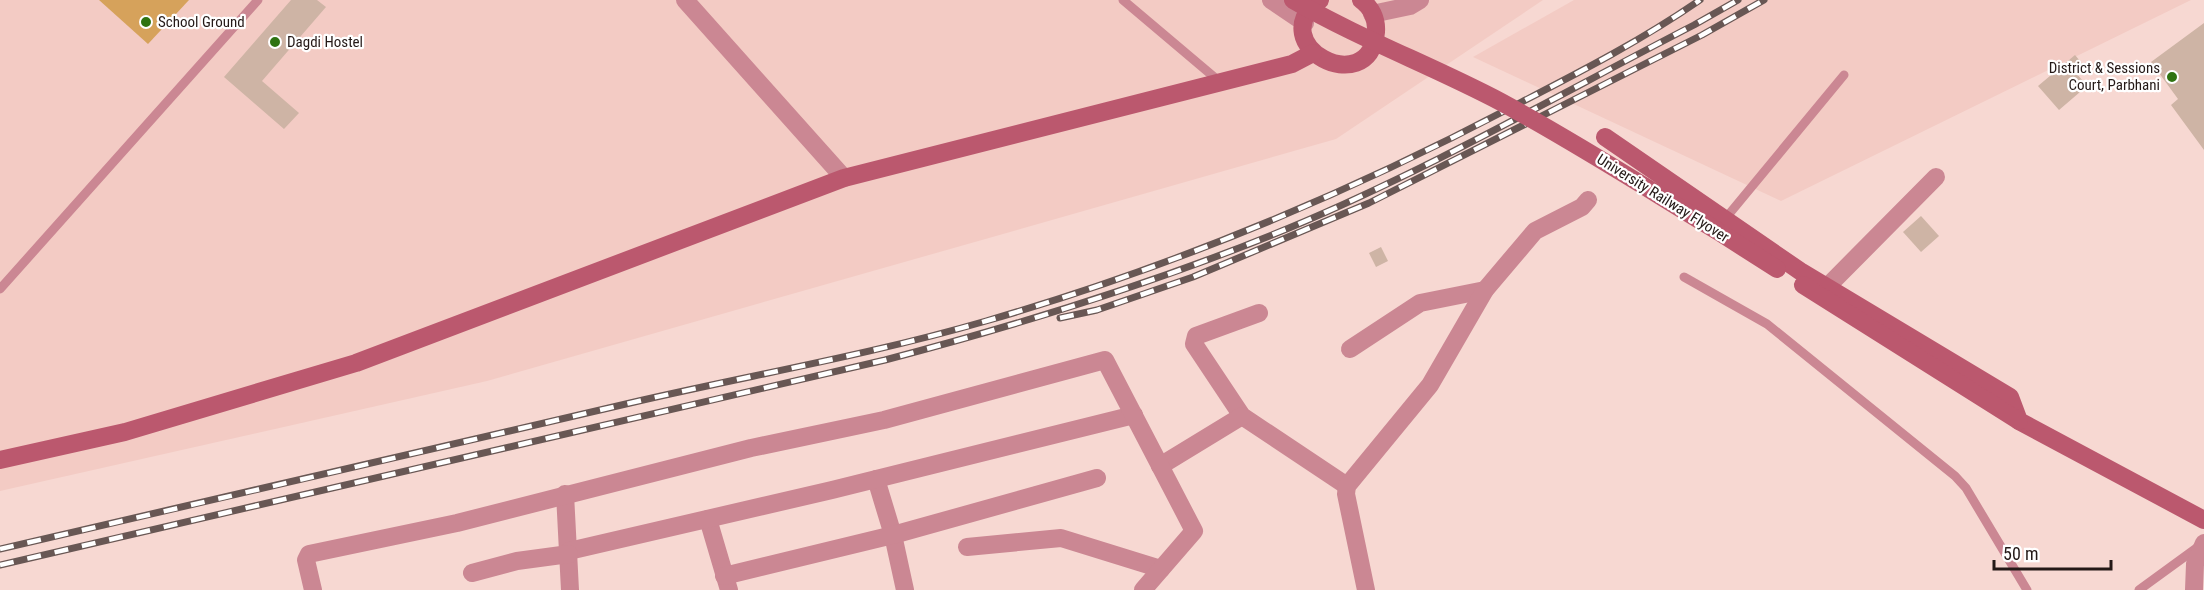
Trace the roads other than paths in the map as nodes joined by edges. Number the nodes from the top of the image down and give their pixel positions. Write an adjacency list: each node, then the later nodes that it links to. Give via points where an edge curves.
1 (258, 0): 20 (lane)
2 (685, 0): 15 (street)
3 (1123, 0): 12 (lane)
4 (1271, 0): 9 (street)
5 (1293, 0): 26 (main road, University Railway Flyover, bridge, via 1564,137)
6 (1420, 0): 8 (street, via 1410,6)
7 (1315, 1): 9 (main road)
8 (1366, 7): 10 (main road, via 1376,30 1374,41 1361,58 1341,65 1321,60)
9 (1305, 23): 10 (main road, via 1304,33)
10 (1313, 53): 12 (main road, via 1292,64)
11 (1844, 75): 17 (lane)
12 (1221, 82): 15 (main road)
13 (1605, 137): 17 (main road)
14 (1936, 177): 19 (street)
15 (844, 178): 27 (main road, via 356,363 125,432)
16 (1588, 200): 21 (street, via 1582,207 1535,231)
17 (1725, 219): 19 (main road)
18 (1684, 277): 47 (lane, via 1767,324 1955,476)
19 (1828, 286): 26 (main road, via 2010,397)
20 (0, 289)
21 (1485, 290): 23 (street, via 1420,303); 31 (street, via 1430,385)
22 (1258, 313): 25 (street, via 1193,340)
23 (1350, 349)
24 (1134, 415): 28 (street); 30 (street); 32 (street, via 1105,360 884,420)
25 (1242, 416): 28 (street); 31 (street)
26 (2019, 421): 34 (main road, University Railway Flyover)
27 (0, 460)
28 (1160, 466): 39 (street, via 1194,531)
29 (1097, 478): 35 (street)
30 (876, 479): 33 (street); 35 (street)
31 (1347, 486): 46 (street)
32 (565, 494): 38 (street); 42 (street, via 457,523 309,554 306,560)
33 (708, 519): 38 (street); 41 (street)
34 (2204, 520)
35 (894, 535): 41 (street); 44 (street)
36 (2204, 543): 48 (lane); 49 (street, via 2195,564)
37 (967, 547): 39 (street, via 1061,538)
38 (569, 553): 40 (street); 43 (street)
39 (1161, 569): 45 (street)
40 (472, 573)
41 (727, 583)
42 (313, 590)
43 (570, 590)
44 (905, 590)
45 (1143, 590)
46 (1366, 590)
47 (2027, 590)
48 (2139, 590)
49 (2194, 590)

